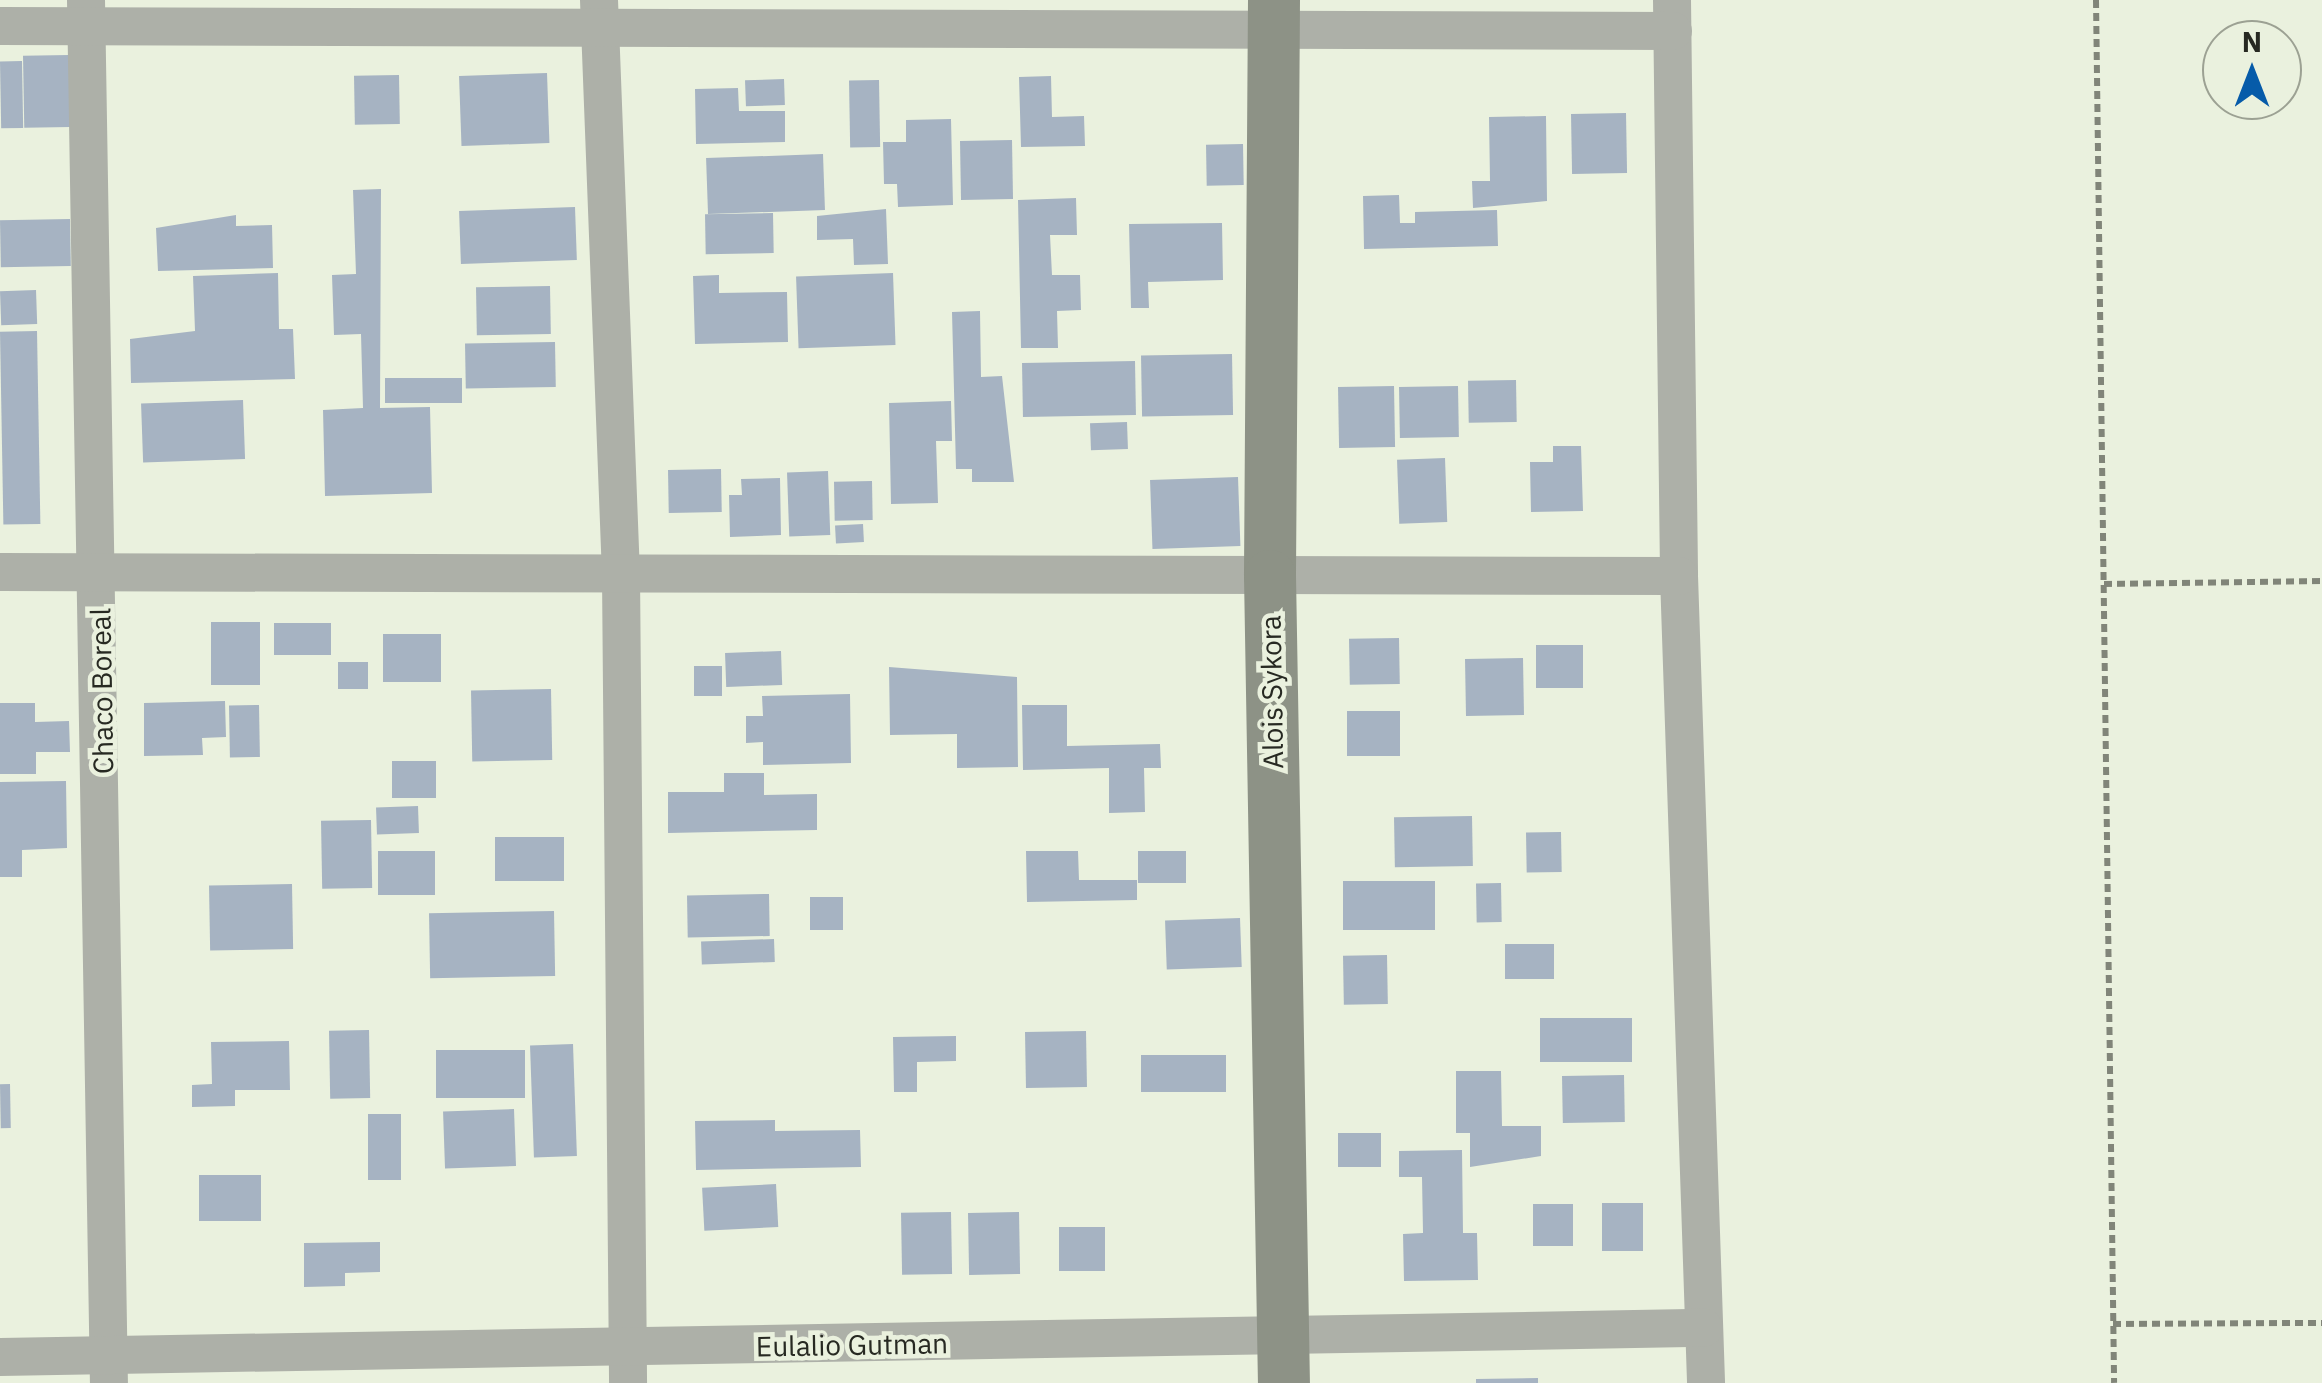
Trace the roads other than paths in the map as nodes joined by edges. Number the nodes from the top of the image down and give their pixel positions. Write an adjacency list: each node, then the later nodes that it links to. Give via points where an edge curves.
1 (86, 13): 2 (street); 5 (street); 6 (street, Chaco Boreal)
2 (600, 14): 3 (street); 8 (street)
3 (1275, 14): 4 (street); 9 (street, Alois Sykora)
4 (1673, 15): 10 (street)
5 (0, 26)
6 (101, 571): 7 (street); 8 (street); 15 (street, Chaco Boreal)
7 (0, 572)
8 (622, 575): 9 (street); 14 (street)
9 (1270, 576): 10 (street); 13 (street, Alois Sykora)
10 (1679, 576): 11 (street)
11 (1704, 1328): 13 (street, Eulalio Gutman); 16 (street)
12 (0, 1356): 15 (street, Eulalio Gutman)
13 (1283, 1359): 14 (street, Eulalio Gutman)
14 (627, 1366): 15 (street, Eulalio Gutman)
15 (108, 1369)
16 (1706, 1383)

